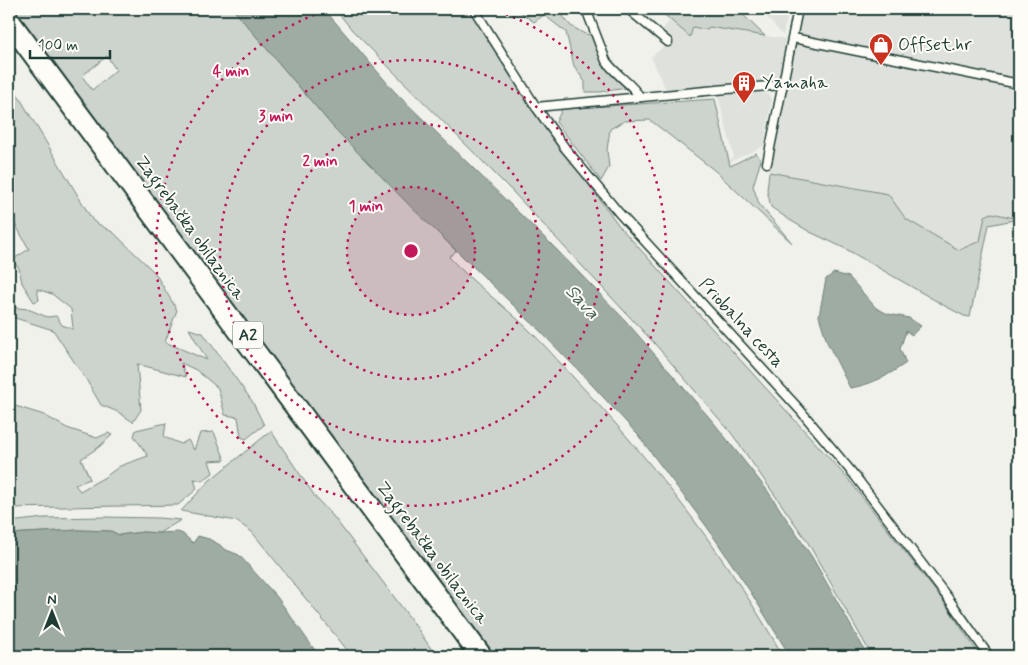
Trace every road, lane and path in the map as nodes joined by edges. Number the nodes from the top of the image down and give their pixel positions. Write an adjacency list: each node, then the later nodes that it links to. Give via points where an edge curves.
1 (474, 9): 12 (street, Priobalna cesta)
2 (586, 9): 11 (street, via 606,61)
3 (628, 9): 8 (street)
4 (798, 9): 7 (street)
5 (9, 13): 15 (highway, Zagrebačka obilaznica / A2)
6 (9, 30): 14 (highway, Zagrebačka obilaznica / A2)
7 (792, 38): 9 (street); 10 (street)
8 (668, 42)
9 (1019, 84)
10 (783, 86): 11 (street); 13 (street)
11 (640, 97): 12 (street)
12 (536, 107): 16 (street, Priobalna cesta, via 619,213 800,410 948,598)
13 (767, 163)
14 (475, 656)
15 (487, 656)
16 (988, 656)

